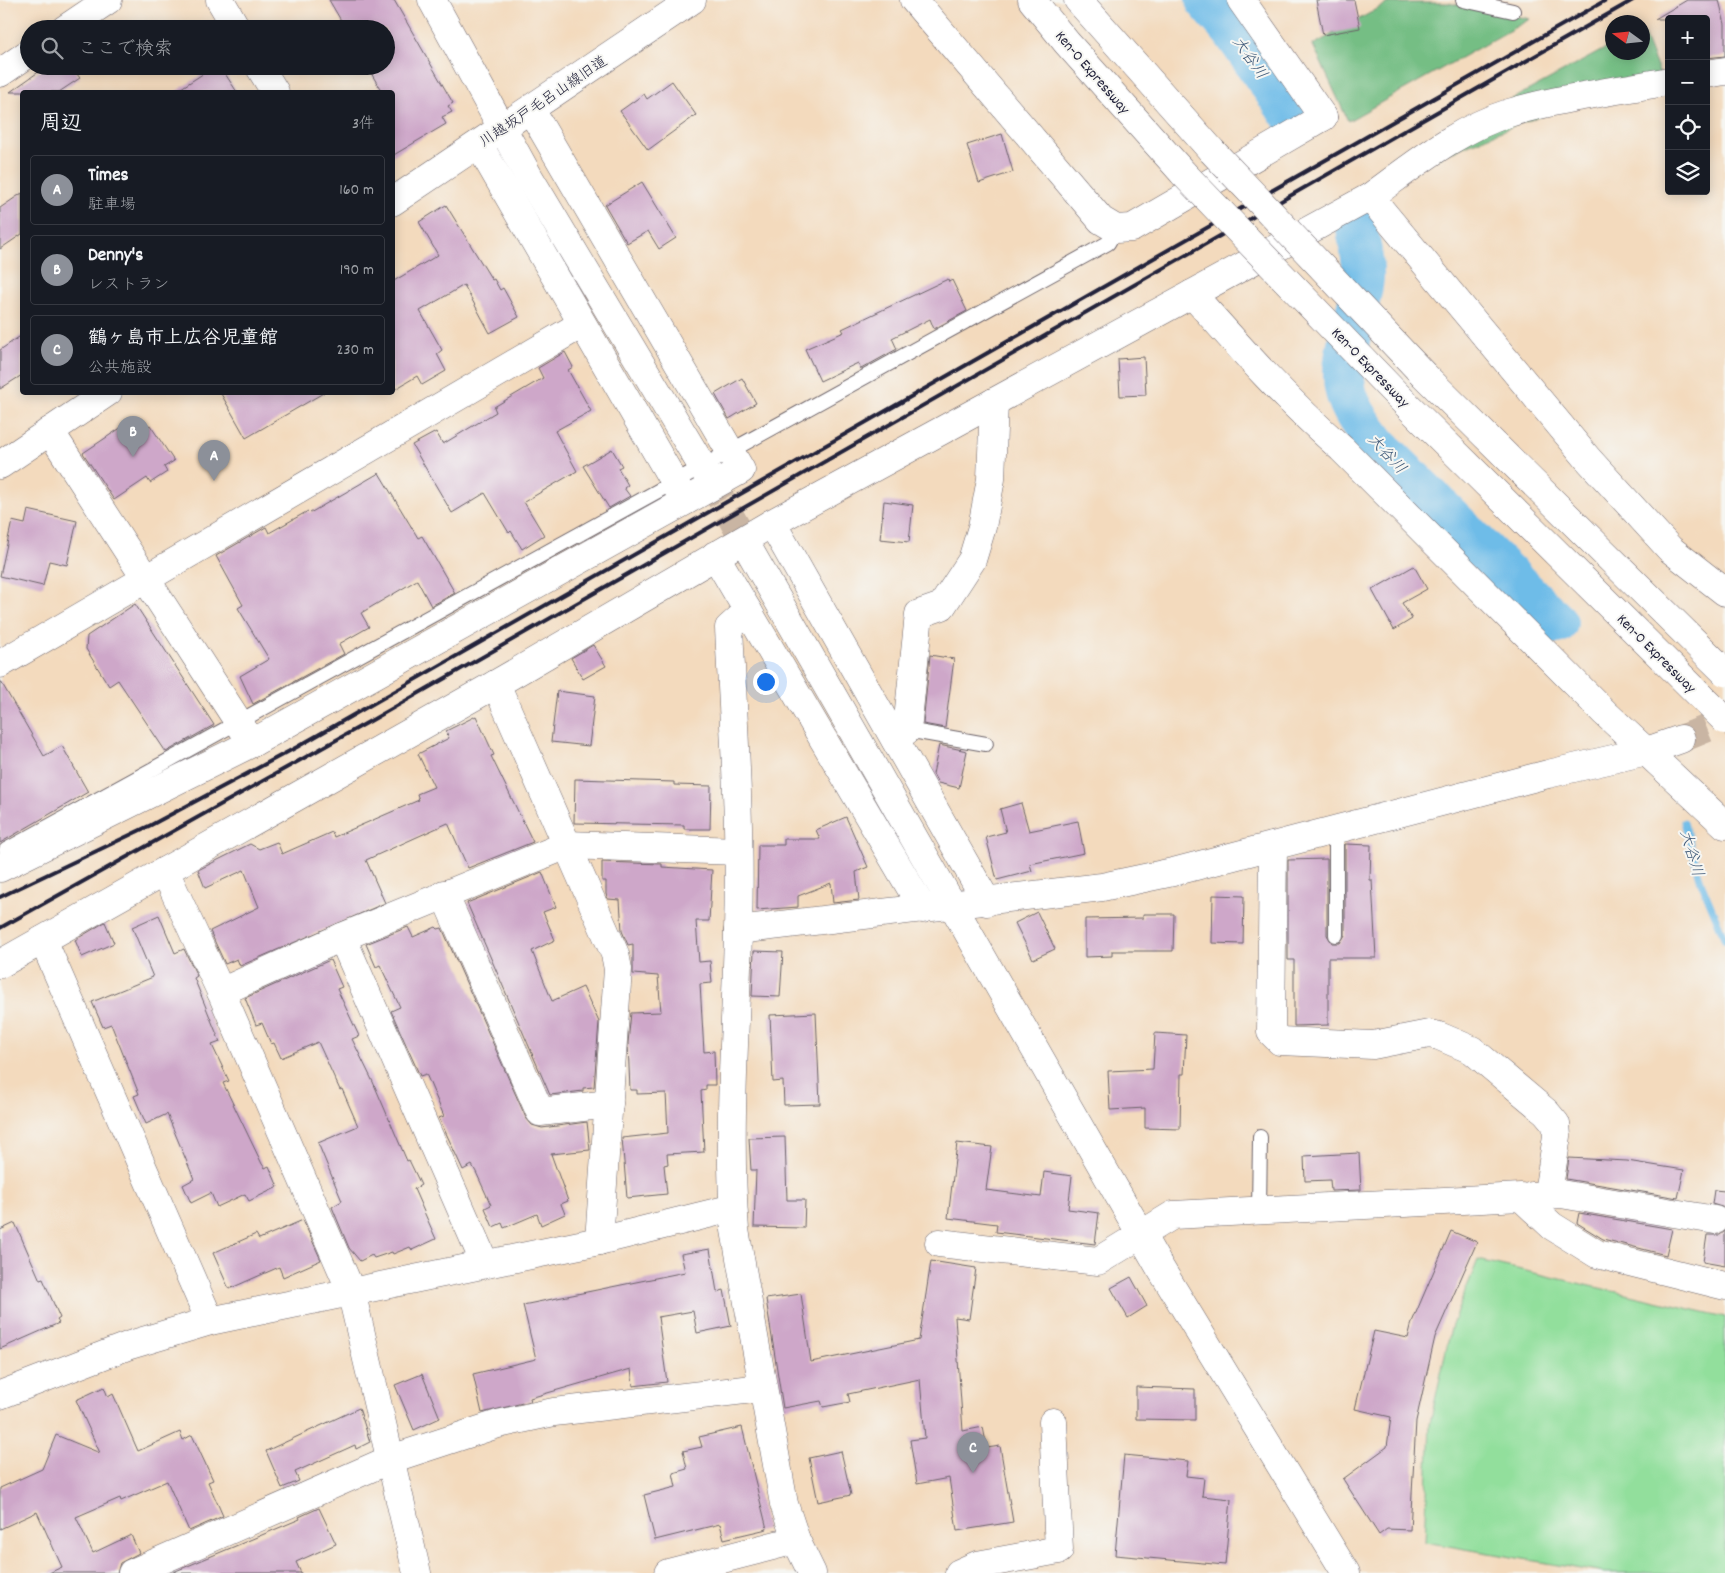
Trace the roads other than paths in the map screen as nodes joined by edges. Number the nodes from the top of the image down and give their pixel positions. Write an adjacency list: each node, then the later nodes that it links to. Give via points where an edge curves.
1 (108, 0): 11 (main road)
2 (220, 0): 12 (main road)
3 (432, 0): 21 (main road)
4 (692, 0): 20 (main road, 川越坂戸毛呂山線旧道)
5 (914, 0): 25 (main road, via 1101,220)
6 (1032, 0): 43 (main road, Ken-O Expressway, bridge, via 1184,174 1398,396)
7 (1078, 0): 41 (main road, bridge, via 1212,152 1424,375)
8 (1241, 0): 25 (main road, via 1323,117 1132,228)
9 (1463, 0): 10 (lane)
10 (1513, 11)
11 (78, 20)
12 (232, 20)
13 (20, 59): 15 (main road)
14 (1725, 70): 16 (main road)
15 (0, 73)
16 (1710, 73)
17 (265, 75): 19 (main road)
18 (1665, 82): 23 (main road, via 1508,113 1468,130)
19 (274, 90)
20 (531, 110): 21 (main road, 川越坂戸毛呂山線旧道); 33 (main road, via 741,470)
21 (503, 128): 22 (main road, 川越坂戸毛呂山線旧道); 32 (main road, via 529,178)
22 (479, 145): 24 (main road, 川越坂戸毛呂山線旧道); 27 (main road)
23 (1370, 198): 26 (main road); 38 (main road, via 1588,459 1670,549)
24 (395, 200)
25 (1116, 229): 54 (lane, via 1108,244)
26 (1192, 294): 29 (main road); 48 (main road, via 1300,412 1342,449 1605,713)
27 (582, 324): 33 (main road); 37 (main road)
28 (104, 395): 30 (main road)
29 (994, 402): 34 (main road); 44 (main road, via 991,479 982,527 972,560 942,606 919,614)
30 (50, 431): 31 (main road); 37 (main road)
31 (0, 465)
32 (708, 476)
33 (685, 501): 46 (main road)
34 (772, 523): 36 (main road); 44 (main road)
35 (751, 553): 59 (main road)
36 (715, 555): 39 (main road); 42 (main road)
37 (145, 580): 40 (main road); 46 (main road)
38 (1725, 592)
39 (748, 611): 53 (main road, via 729,628); 60 (main road)
40 (0, 664)
41 (1725, 672)
42 (496, 684): 51 (main road); 56 (main road)
43 (1725, 720)
44 (901, 734): 47 (lane); 58 (main road)
45 (1682, 739): 48 (main road)
46 (252, 743): 55 (main road)
47 (986, 744)
48 (1647, 751): 49 (main road); 50 (main road)
49 (1725, 825)
50 (1336, 830): 52 (main road); 62 (lane)
51 (567, 845): 53 (main road); 57 (main road); 67 (main road, via 615,954 618,969)
52 (1273, 846): 58 (main road, via 1102,887); 69 (main road, via 1271,1032 1280,1041 1373,1045 1429,1034 1455,1041 1472,1050 1556,1124)
53 (738, 851): 61 (main road)
54 (0, 854)
55 (0, 868)
56 (165, 871): 64 (main road); 66 (main road)
57 (444, 894): 63 (main road); 67 (main road, via 540,1112)
58 (986, 902): 59 (main road)
59 (954, 906): 60 (main road); 74 (main road)
60 (923, 909): 61 (main road)
61 (738, 930): 71 (main road, via 731,1132)
62 (1336, 935)
63 (342, 937): 66 (main road); 77 (main road)
64 (43, 940): 65 (main road); 80 (main road)
65 (0, 964)
66 (220, 992): 79 (main road)
67 (609, 1104): 75 (main road)
68 (1260, 1137): 72 (lane)
69 (1548, 1194): 70 (main road); 73 (main road)
70 (1521, 1197): 72 (main road); 78 (main road, via 1552,1226 1597,1254)
71 (733, 1208): 75 (main road); 81 (main road)
72 (1259, 1211): 74 (main road, via 1173,1215)
73 (1715, 1220)
74 (1141, 1234): 76 (main road, via 1098,1261); 91 (main road)
75 (599, 1242): 77 (main road)
76 (939, 1244)
77 (485, 1264): 79 (main road)
78 (1725, 1286)
79 (351, 1291): 80 (main road); 84 (main road)
80 (210, 1321): 82 (main road, via 130,1345)
81 (762, 1388): 84 (main road, via 554,1412 498,1424); 85 (main road, via 783,1497)
82 (0, 1396)
83 (1053, 1422): 90 (main road, via 1059,1550 977,1565)
84 (390, 1458): 86 (main road); 87 (main road)
85 (796, 1540): 88 (main road); 89 (main road)
86 (132, 1573)
87 (417, 1573)
88 (668, 1573)
89 (812, 1573)
90 (959, 1573)
91 (1346, 1573)

